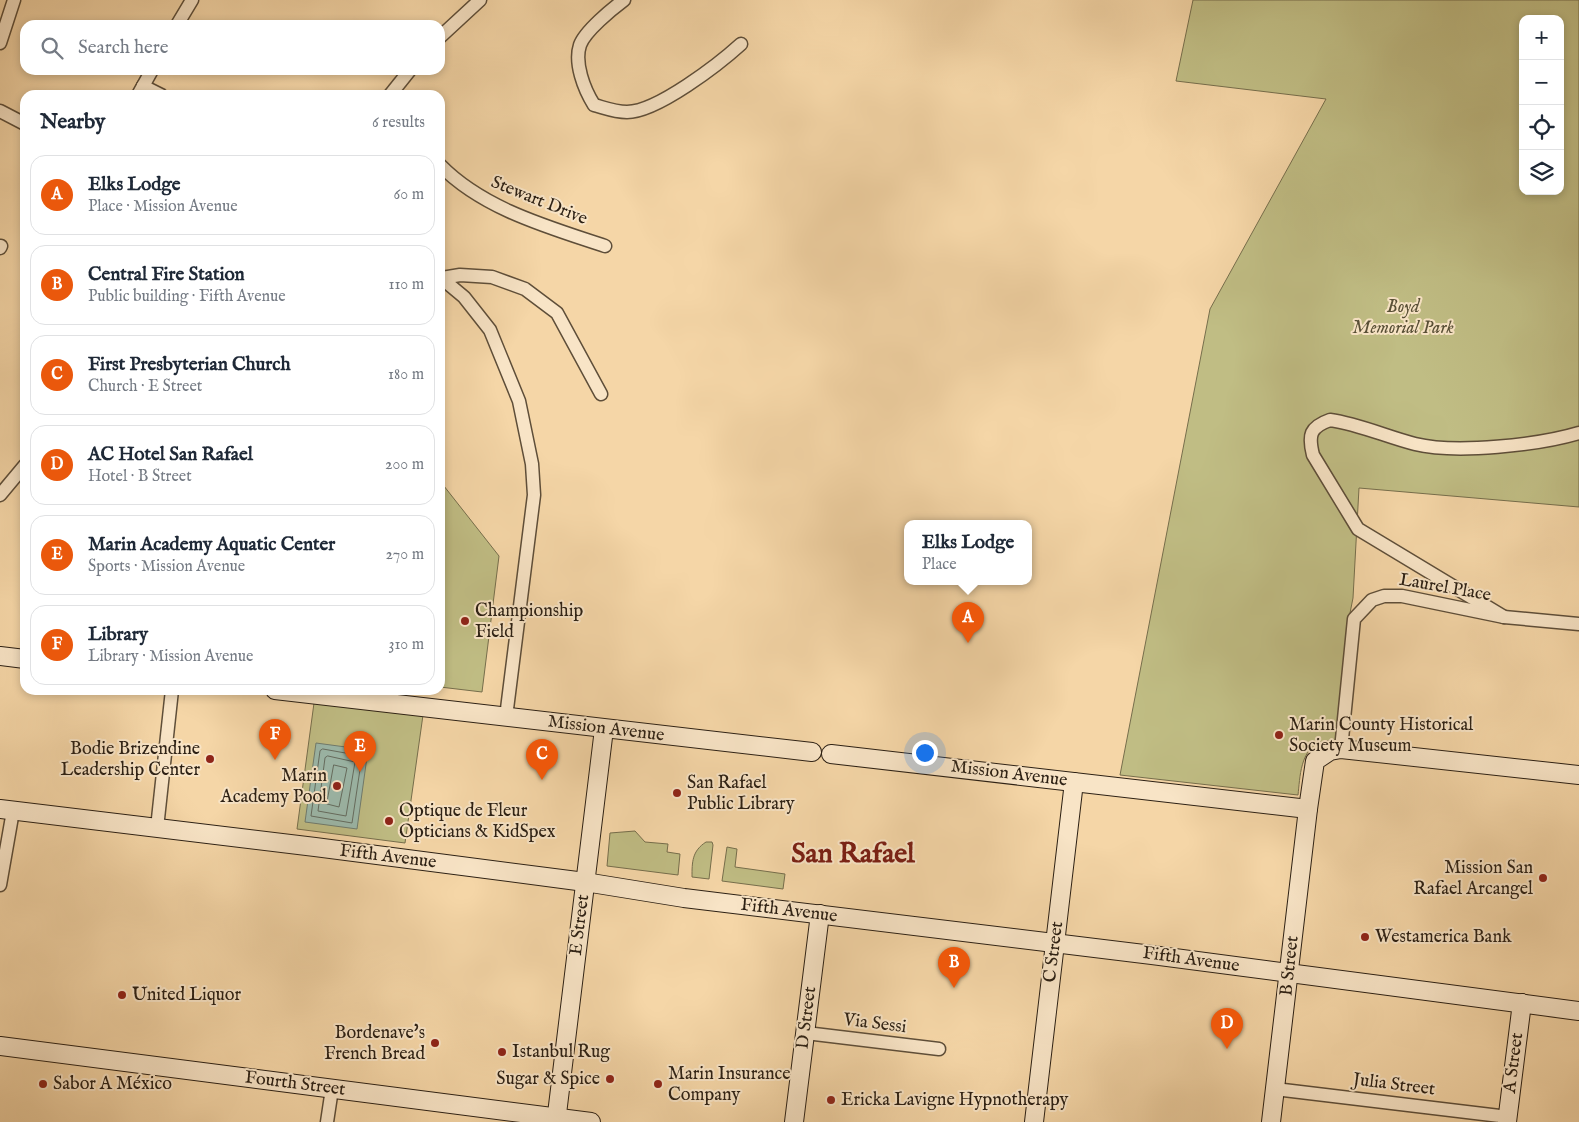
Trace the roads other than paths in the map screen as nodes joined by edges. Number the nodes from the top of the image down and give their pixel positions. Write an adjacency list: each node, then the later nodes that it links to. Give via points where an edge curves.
1 (14, 0): 7 (street)
2 (192, 0): 5 (street)
3 (480, 0): 6 (street)
4 (624, 0): 8 (street, via 580,44 584,89 594,104 629,112 651,104 688,86)
5 (180, 20)
6 (445, 32)
7 (0, 43)
8 (741, 44)
9 (149, 75): 11 (street)
10 (406, 75): 12 (street)
11 (141, 90)
12 (394, 90)
13 (0, 111): 14 (street)
14 (20, 121)
15 (445, 169): 16 (street, Stewart Drive, via 476,194 501,208)
16 (605, 246)
17 (445, 277): 19 (street, via 460,275 492,278 525,288 557,312)
18 (445, 281): 29 (street, via 464,297 490,330 519,401 532,464 534,495)
19 (601, 394)
20 (1579, 433): 23 (street, via 1527,444 1441,447 1417,444 1330,420 1318,424 1312,432 1313,455 1358,529)
21 (20, 471): 22 (street)
22 (0, 495)
23 (1504, 617): 24 (street, Laurel Place); 31 (street, Laurel Place, via 1402,596 1372,600 1354,620)
24 (1579, 624)
25 (0, 656): 26 (street)
26 (20, 658)
27 (171, 695): 38 (street)
28 (318, 695): 29 (street, Mission Avenue)
29 (506, 717): 30 (street, Mission Avenue)
30 (604, 729): 32 (street, Mission Avenue); 39 (street, E Street)
31 (1341, 749): 34 (street); 36 (street, via 1330,751 1315,761)
32 (812, 752): 33 (street, Mission Avenue)
33 (831, 754): 35 (street, Mission Avenue)
34 (1579, 775)
35 (1074, 782): 36 (street, Mission Avenue); 42 (street, C Street)
36 (1308, 809): 43 (street, B Street)
37 (6, 810): 38 (street, Fifth Avenue); 40 (street)
38 (157, 828): 39 (street, Fifth Avenue)
39 (585, 882): 41 (street, Fifth Avenue); 51 (street, E Street)
40 (0, 884)
41 (820, 914): 42 (street, Fifth Avenue); 46 (street, D Street)
42 (1055, 943): 43 (street, Fifth Avenue); 56 (street, C Street)
43 (1289, 973): 44 (street, Fifth Avenue); 50 (street, B Street)
44 (1522, 1003): 45 (street, Fifth Avenue); 52 (street, A Street)
45 (1579, 1011)
46 (806, 1033): 48 (street, Via Sessi); 55 (street, D Street)
47 (0, 1046): 49 (street, Fourth Street)
48 (939, 1049)
49 (332, 1089): 51 (street, Fourth Street); 53 (street)
50 (1275, 1089): 52 (street, Julia Street); 57 (street, B Street)
51 (556, 1119): 54 (street, Fourth Street)
52 (1507, 1120)
53 (327, 1122)
54 (591, 1122)
55 (794, 1122)
56 (1034, 1122)
57 (1271, 1122)

